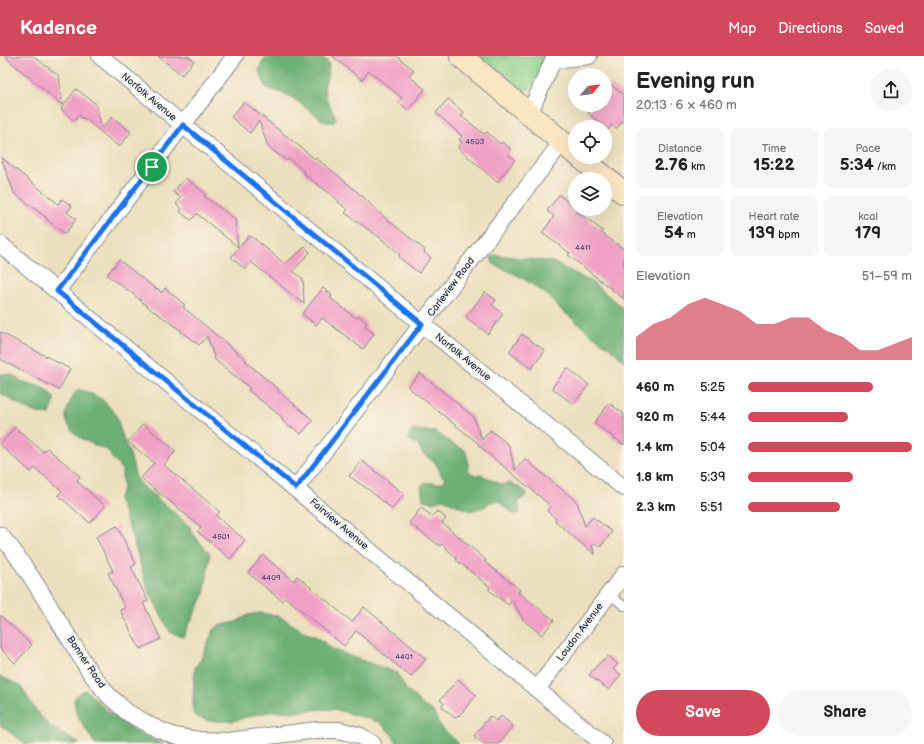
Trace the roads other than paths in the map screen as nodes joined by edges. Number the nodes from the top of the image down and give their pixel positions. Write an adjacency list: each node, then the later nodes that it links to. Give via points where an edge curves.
1 (100, 56): 7 (street, Norfolk Avenue)
2 (235, 56): 7 (street)
3 (461, 56): 6 (main road)
4 (589, 56): 5 (street)
5 (555, 58): 6 (street)
6 (530, 114): 8 (main road)
7 (183, 125): 12 (street); 13 (street, Norfolk Avenue)
8 (568, 147): 13 (street, Carleview Road)
9 (589, 164): 10 (main road)
10 (624, 193)
11 (0, 244): 12 (street, Fairview Avenue)
12 (57, 291): 14 (street, Fairview Avenue)
13 (422, 324): 14 (street, Carleview Road); 15 (street, Norfolk Avenue)
14 (296, 488): 20 (street, Fairview Avenue)
15 (624, 488)
16 (0, 535): 21 (street, Bonner Road, via 32,578 90,672 108,695 127,712 174,736 199,740 228,741 317,730 339,730 361,736)
17 (624, 574): 18 (street, Loudon Avenue)
18 (609, 594): 19 (lane); 20 (street, Loudon Avenue)
19 (624, 606)
20 (536, 689): 22 (street, Fairview Avenue)
21 (373, 744)
22 (603, 744)

